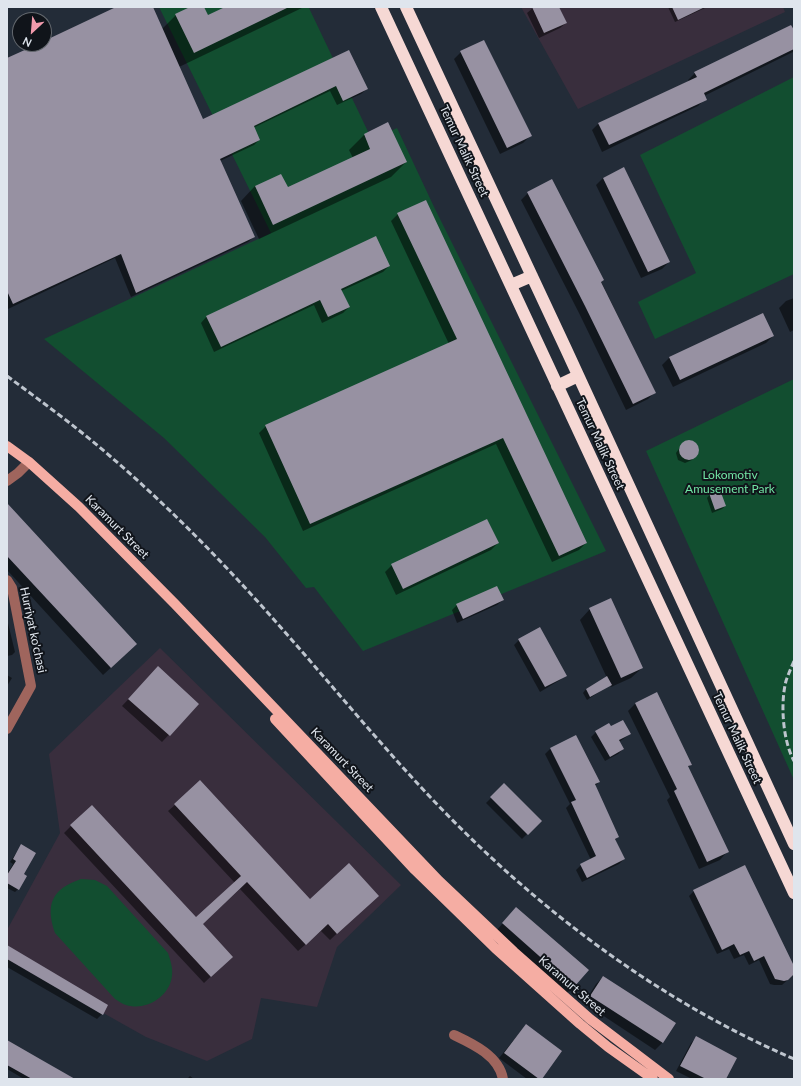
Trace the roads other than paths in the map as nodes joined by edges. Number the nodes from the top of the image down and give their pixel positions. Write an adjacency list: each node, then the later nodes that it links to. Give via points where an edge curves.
1 (381, 7): 4 (highway, Temur Malik Street)
2 (406, 7): 3 (highway, Temur Malik Street)
3 (532, 276): 4 (highway); 5 (highway, Temur Malik Street)
4 (510, 285): 6 (highway, Temur Malik Street)
5 (578, 376): 6 (highway); 13 (highway, Temur Malik Street)
6 (558, 386): 14 (highway, Temur Malik Street)
7 (7, 446): 9 (main road, Karamurt Street)
8 (7, 452): 9 (main road, Karamurt Street)
9 (27, 464): 10 (street); 17 (main road, Karamurt Street, via 172,608 420,876 580,1024); 18 (main road, Karamurt Street, via 79,507 176,604 439,882 590,1019)
10 (7, 481)
11 (7, 580): 12 (street, Hurriyat ko'chasi, via 12,588 32,686)
12 (7, 729)
13 (794, 844)
14 (794, 893)
15 (454, 1035): 16 (street, via 483,1051 495,1063)
16 (503, 1079)
17 (653, 1079)
18 (669, 1079)

